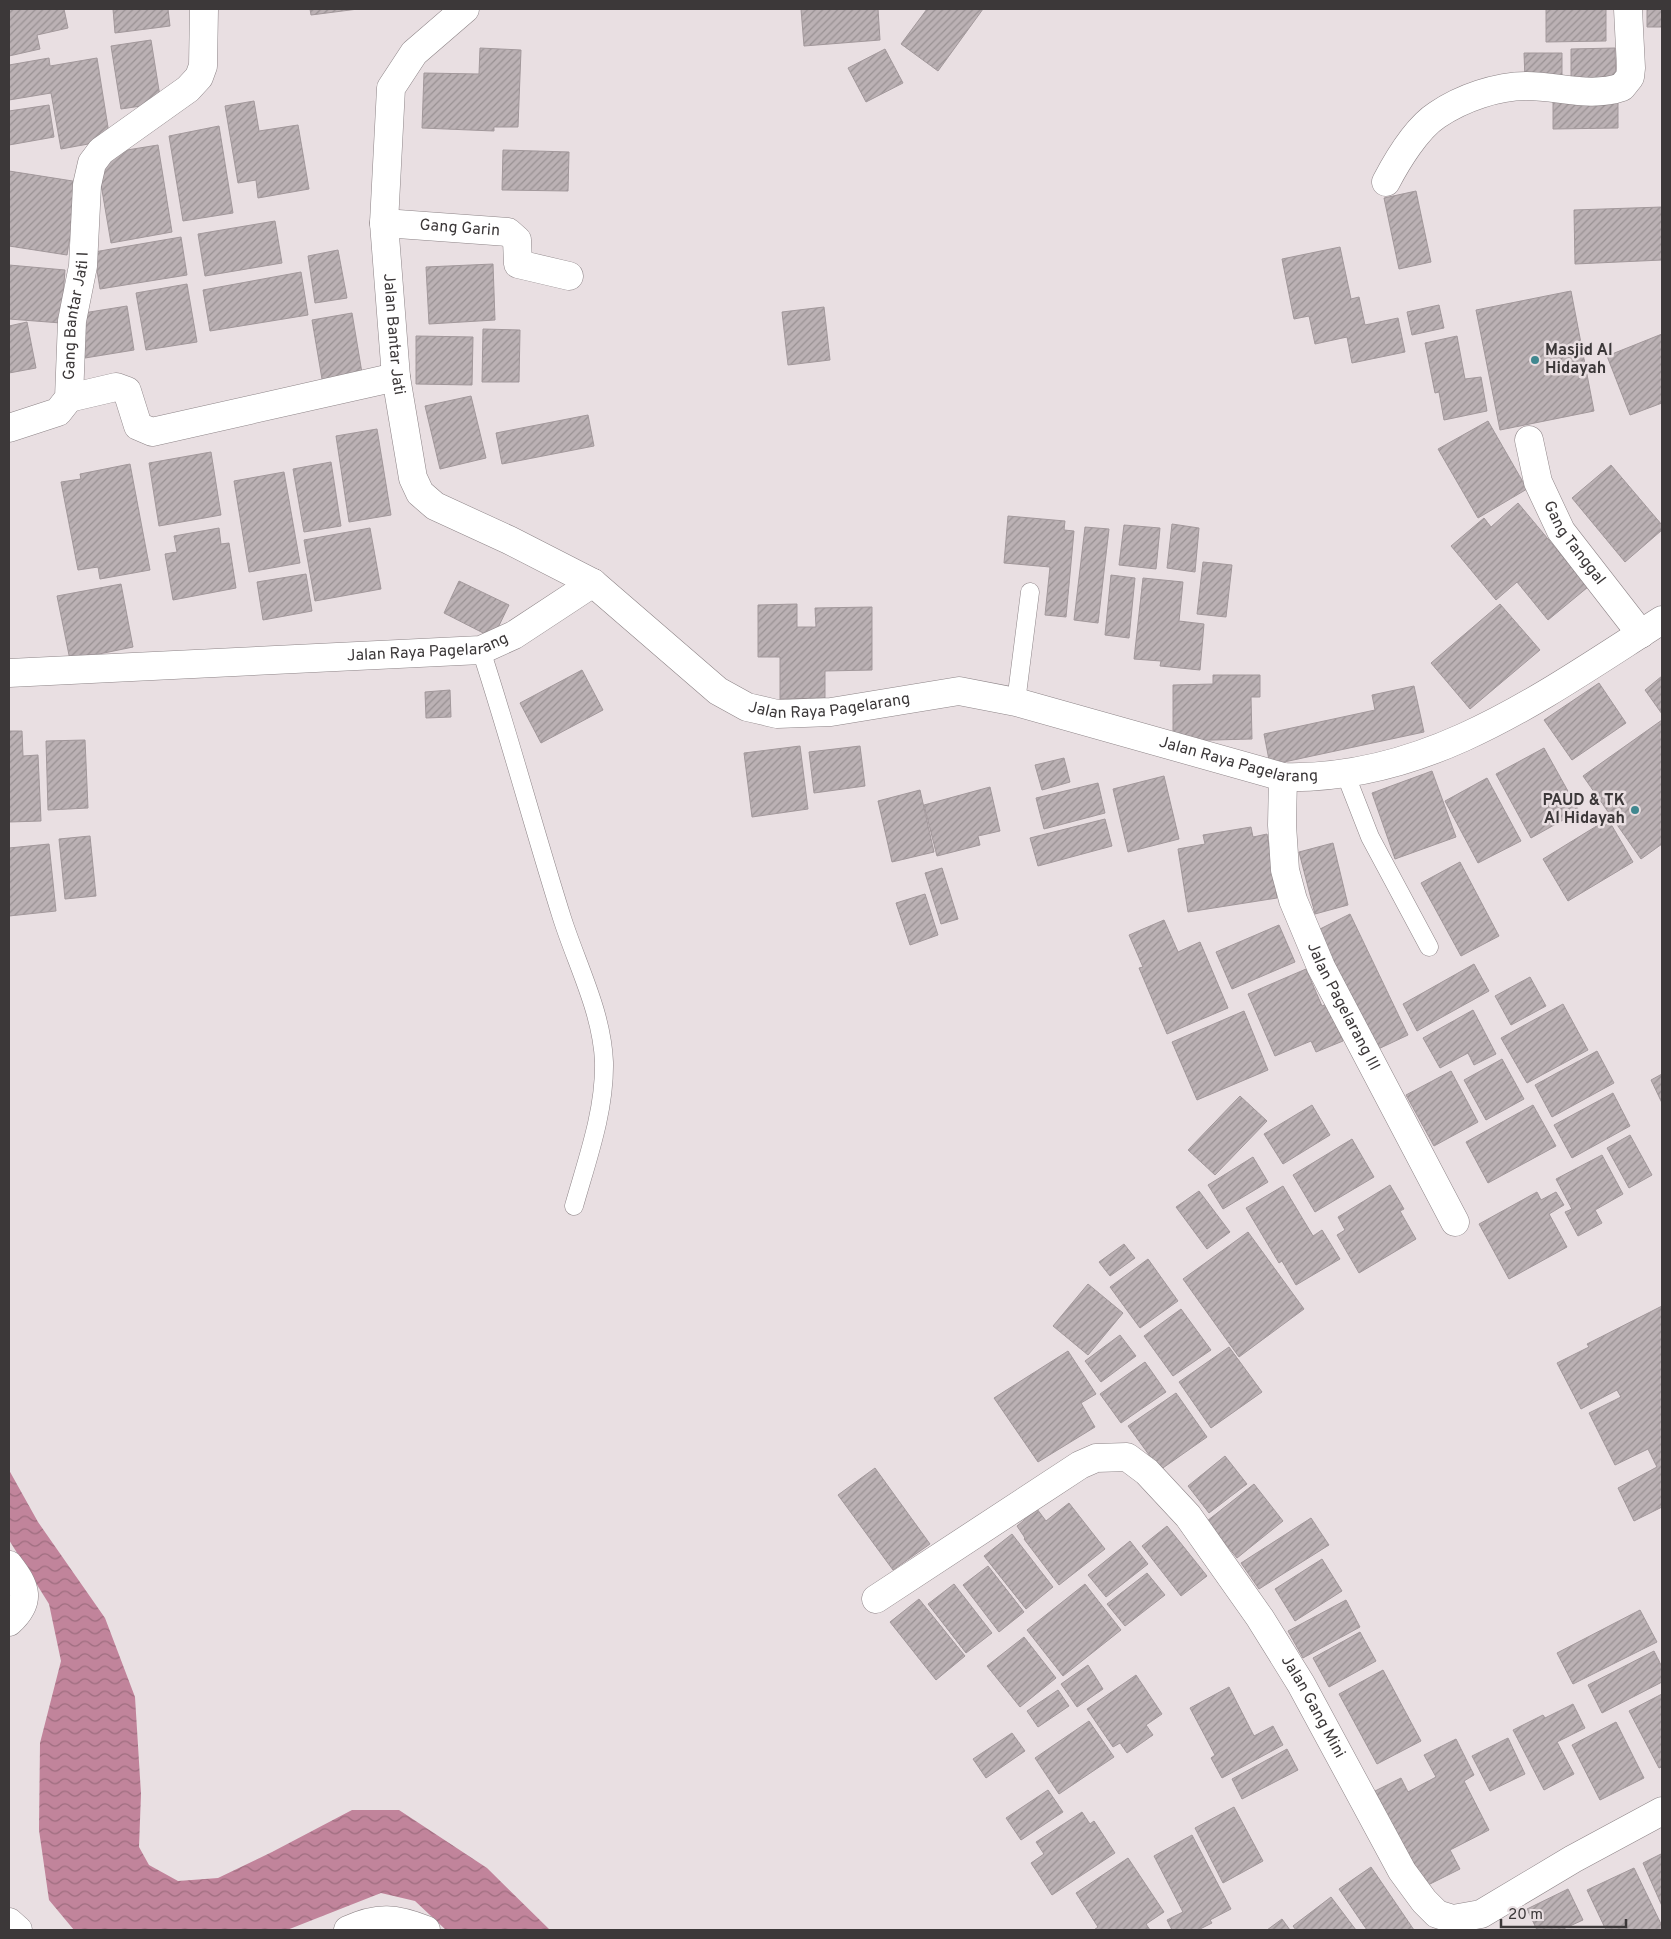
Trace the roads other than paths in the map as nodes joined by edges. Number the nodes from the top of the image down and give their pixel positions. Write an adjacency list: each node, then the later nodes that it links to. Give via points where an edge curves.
1 (204, 9): 8 (street, Gang Bantar Jati I, via 203,66 199,76 188,88 101,151 92,163 87,185 83,266 72,321)
2 (465, 9): 5 (street, Jalan Bantar Jati, via 414,53 391,88)
3 (1628, 9): 4 (street, via 1630,78 1622,87 1595,92 1527,86 1499,88 1468,99 1436,115 1398,157)
4 (1386, 182)
5 (384, 223): 6 (street, Gang Garin, via 508,232 517,240 518,264); 7 (street, Jalan Bantar Jati)
6 (569, 276)
7 (396, 377): 8 (street, via 152,432 138,426 127,391 116,387); 11 (street, Jalan Bantar Jati, via 413,478 420,493 435,506)
8 (69, 398): 9 (street, Gang Bantar Jati I, via 58,412)
9 (9, 428)
10 (1528, 440): 13 (street, Gang Tanggal, via 1538,482 1561,531)
11 (593, 583): 14 (street, Jalan Raya Pagelarang, via 514,635); 16 (street, Jalan Raya Pagelarang, via 690,668 746,707 777,714 831,712 959,691)
12 (1030, 592): 16 (lane)
13 (1652, 627): 17 (street, Jalan Raya Pagelarang, via 1473,735 1412,759)
14 (481, 650): 15 (street, Jalan Raya Pagelarang); 20 (lane, via 562,917 599,1025 604,1063 600,1112)
15 (9, 673)
16 (1016, 702): 18 (street, Jalan Raya Pagelarang)
17 (1344, 773): 18 (street, Jalan Raya Pagelarang, via 1314,778); 19 (lane, via 1370,837)
18 (1284, 777): 21 (street, Jalan Pagelarang III, via 1282,824 1286,870 1293,900 1321,967)
19 (1429, 947)
20 (574, 1206)
21 (1455, 1222)
22 (9, 1565): 24 (street, via 24,1588 25,1603)
23 (876, 1599): 27 (street, Jalan Gang Mini, via 1080,1465 1096,1458 1127,1457 1148,1472 1188,1516 1260,1618 1301,1684 1402,1871 1424,1901 1436,1914)
24 (9, 1622)
25 (1662, 1811): 27 (street, via 1566,1863)
26 (9, 1922): 28 (street)
27 (1485, 1922)
28 (18, 1930)
29 (348, 1930): 30 (street, via 366,1922 403,1920)
30 (426, 1930)

